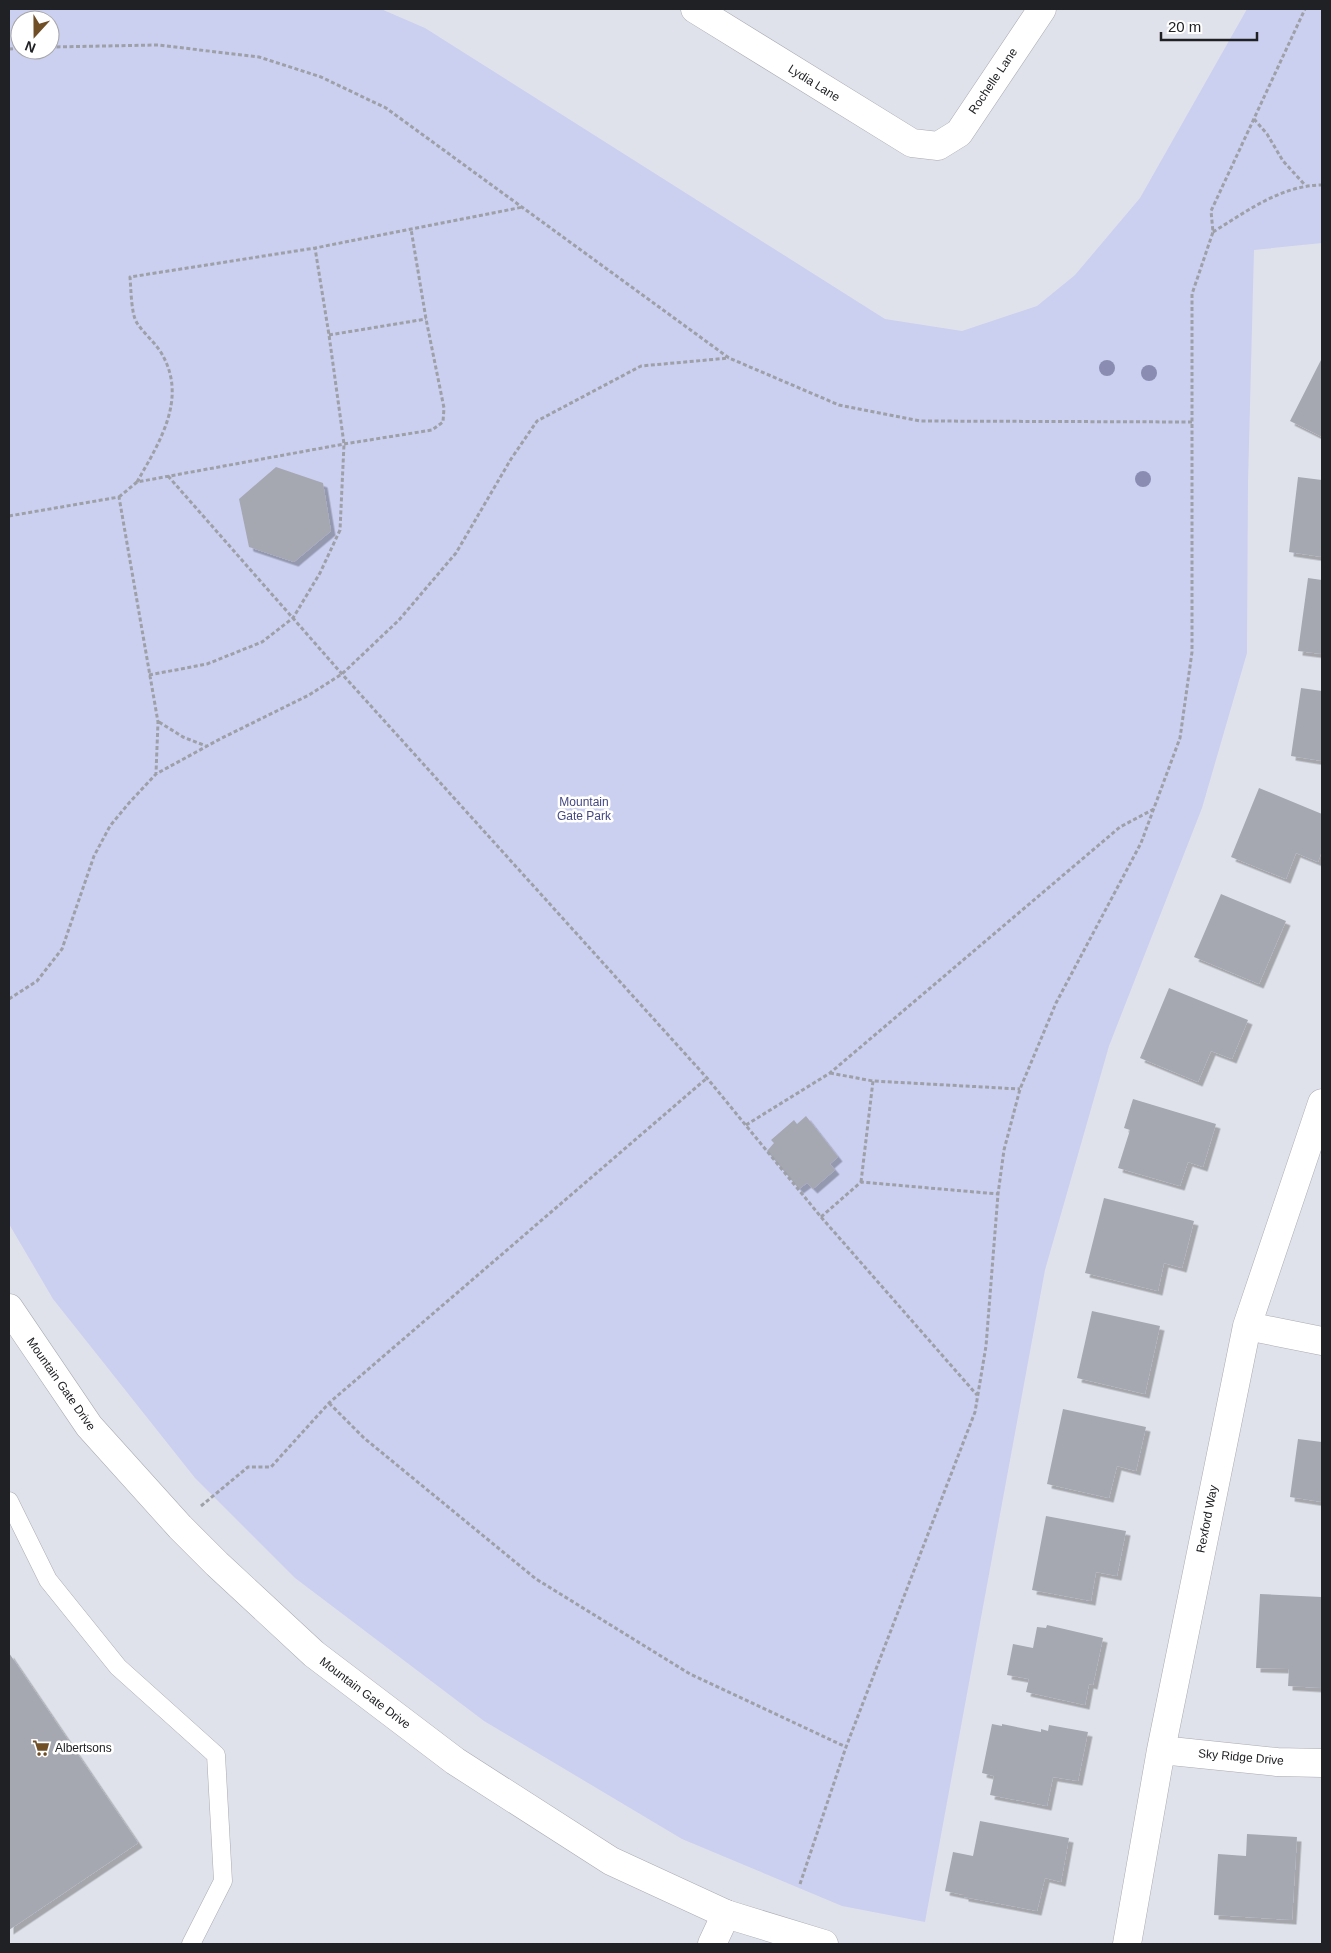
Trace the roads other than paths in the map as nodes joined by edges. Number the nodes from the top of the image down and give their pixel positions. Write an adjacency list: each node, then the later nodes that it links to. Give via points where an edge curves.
1 (695, 9): 3 (street, Lydia Lane, via 912,143)
2 (1042, 9): 3 (street, Rochelle Lane, via 959,133)
3 (938, 146)
4 (1322, 1102): 6 (street, Rexford Way)
5 (9, 1308): 11 (street, Mountain Gate Drive, via 88,1426 180,1527 314,1654 454,1761 611,1861)
6 (1246, 1326): 7 (street); 9 (street, Rexford Way)
7 (1322, 1341)
8 (9, 1500): 12 (lane, via 48,1580 118,1668 216,1755 223,1881)
9 (1161, 1750): 10 (street, Sky Ridge Drive, via 1277,1762); 15 (street, Rexford Way)
10 (1322, 1762)
11 (726, 1914): 13 (street); 14 (street, Mountain Gate Drive)
12 (191, 1944)
13 (712, 1944)
14 (824, 1944)
15 (1127, 1944)

